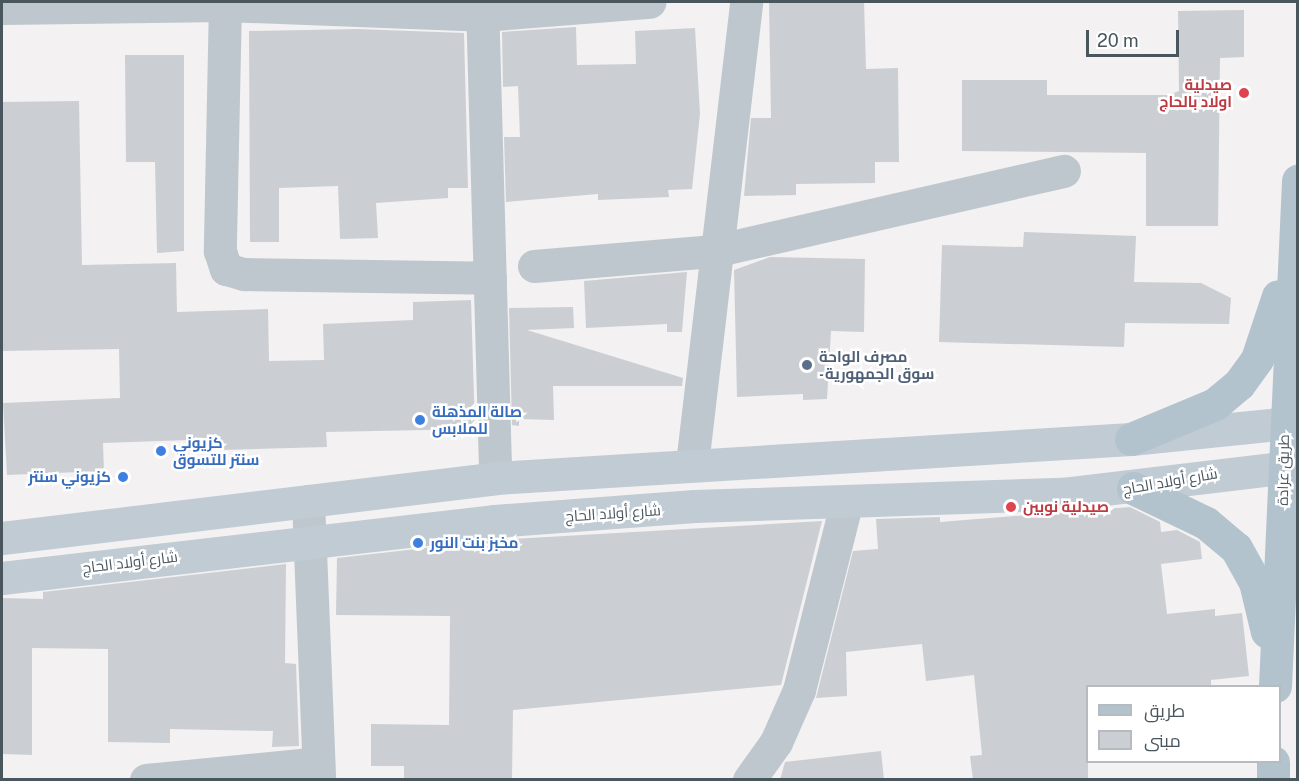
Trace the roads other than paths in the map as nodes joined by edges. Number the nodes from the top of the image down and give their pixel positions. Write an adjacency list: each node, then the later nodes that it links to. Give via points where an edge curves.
1 (649, 2): 5 (street)
2 (746, 2): 9 (street)
3 (225, 3): 4 (street); 5 (street); 11 (street, via 220,251 226,269 244,274)
4 (2, 8)
5 (482, 8): 11 (street)
6 (1064, 171): 9 (street)
7 (1298, 181): 8 (main road, طريق عرادة)
8 (1293, 236): 12 (main road, طريق عرادة); 13 (main road, via 1272,320 1257,359 1239,384 1215,404)
9 (714, 251): 10 (street); 14 (street)
10 (534, 266)
11 (490, 278): 16 (street)
12 (1290, 422): 13 (main road); 15 (main road, طريق عرادة)
13 (1131, 439): 14 (main road)
14 (692, 464): 16 (main road)
15 (1290, 466): 17 (main road, شارع أولاد الحاج, via 1227,471); 23 (main road, طريق عرادة)
16 (495, 478): 18 (main road)
17 (1132, 488): 19 (main road, شارع أولاد الحاج); 24 (main road, via 1206,523 1236,548 1256,582)
18 (308, 501): 20 (main road); 21 (street)
19 (846, 504): 21 (main road, شارع أولاد الحاج, via 694,507); 28 (street, via 799,690 776,742)
20 (2, 538)
21 (313, 540): 22 (main road, شارع أولاد الحاج); 26 (street)
22 (2, 578)
23 (1274, 685)
24 (1274, 685)
25 (1273, 763): 29 (main road)
26 (318, 771): 27 (street)
27 (146, 780)
28 (749, 780)
29 (1273, 780)

